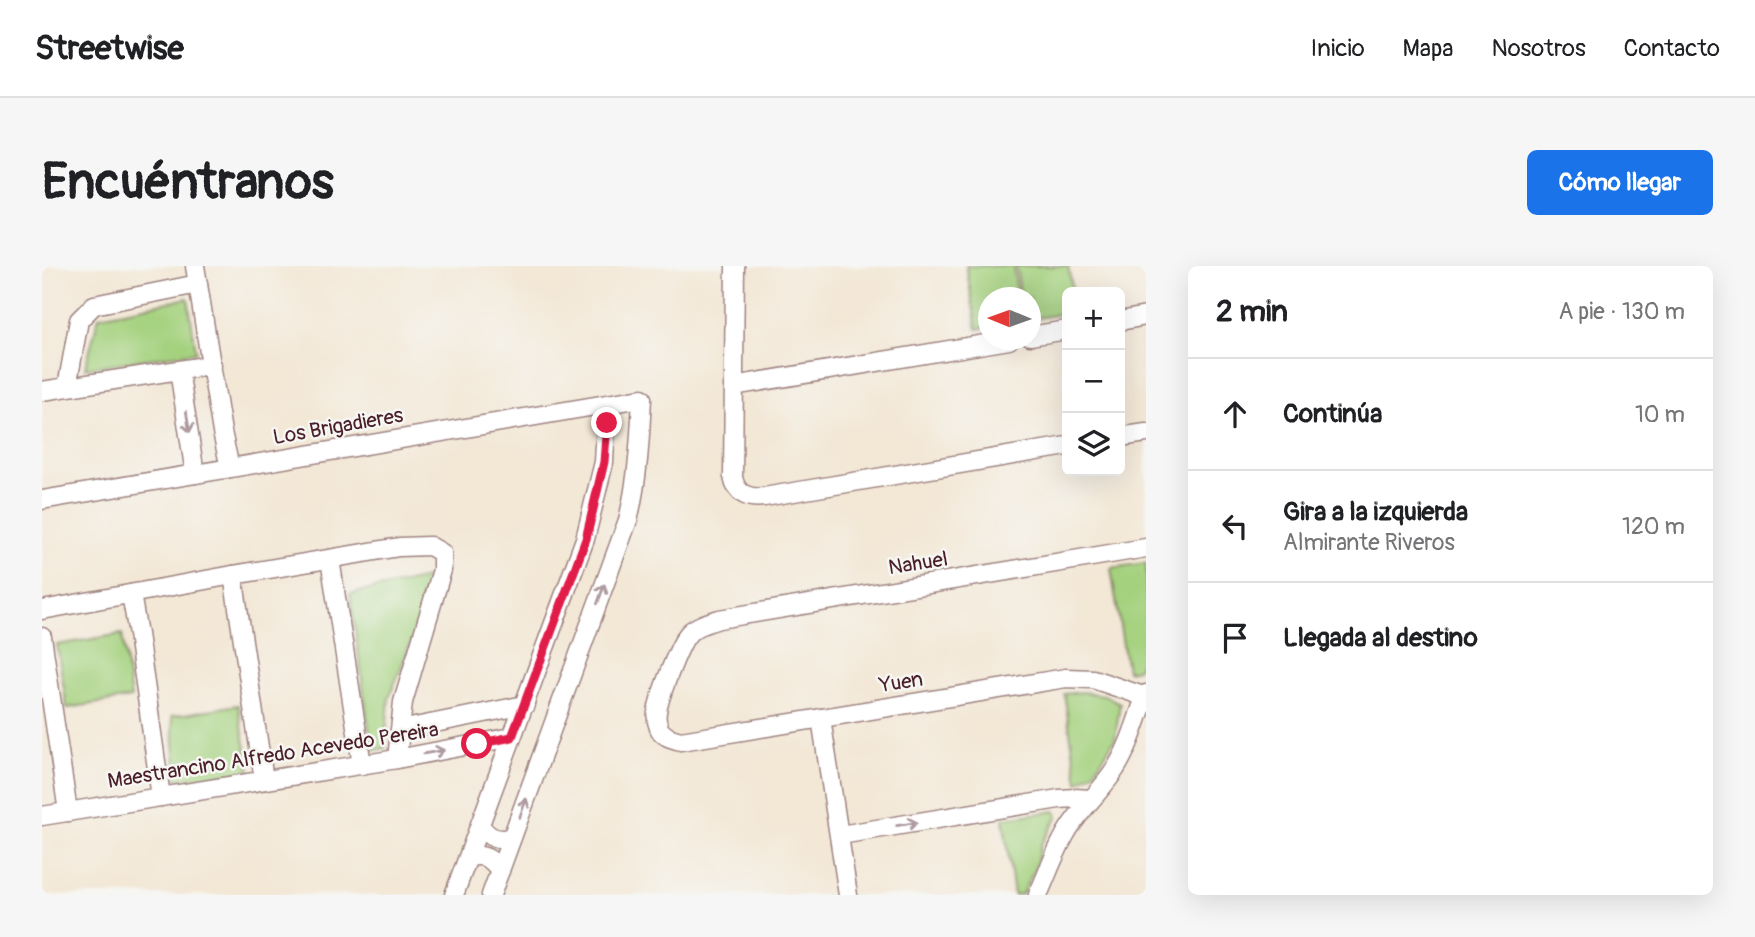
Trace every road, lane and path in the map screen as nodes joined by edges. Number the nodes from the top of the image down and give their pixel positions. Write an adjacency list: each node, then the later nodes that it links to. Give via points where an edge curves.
1 (739, 267): 10 (street)
2 (197, 275): 8 (street); 11 (street, via 94,305 79,320)
3 (1146, 316): 4 (street)
4 (1125, 320)
5 (1062, 331): 6 (street)
6 (1041, 334)
7 (978, 345): 10 (street)
8 (212, 365): 9 (street); 17 (street)
9 (179, 370): 11 (street); 18 (street, one-way to 18)
10 (733, 386): 16 (street, via 733,477 737,489 747,496)
11 (67, 387): 12 (street)
12 (42, 391)
13 (607, 404): 17 (street, Los Brigadieres); 27 (street, via 604,462 593,514); 42 (street, Los Brigadieres, one-way to 13, via 634,497 642,398)
14 (1146, 433): 15 (street)
15 (1125, 436)
16 (1062, 447)
17 (230, 468): 18 (street, Los Brigadieres)
18 (195, 474): 19 (street, Los Brigadieres)
19 (42, 500)
20 (1146, 548): 31 (street, Nahuel, via 698,626 681,644 659,706 656,718)
21 (330, 559): 22 (street); 30 (street, via 399,547 430,546 442,553 442,570 403,702); 34 (street)
22 (233, 575): 23 (street); 35 (street)
23 (131, 594): 24 (street); 36 (street)
24 (42, 610)
25 (42, 637): 38 (street)
26 (1146, 696): 28 (street, Yuen, via 1101,680 1076,677); 29 (street)
27 (525, 705): 30 (street); 32 (street)
28 (821, 718): 31 (street, Yuen, via 690,741 673,740); 41 (street)
29 (1141, 724): 37 (street, via 1114,772)
30 (400, 730): 33 (street)
31 (663, 733)
32 (512, 737): 33 (street, Maestrancino Alfredo Acevedo Pereira, one-way to 32); 40 (street)
33 (397, 759): 34 (street, Maestrancino Alfredo Acevedo Pereira)
34 (362, 765): 35 (street, Maestrancino Alfredo Acevedo Pereira)
35 (264, 780): 36 (street, Maestrancino Alfredo Acevedo Pereira)
36 (161, 797): 38 (street, Maestrancino Alfredo Acevedo Pereira)
37 (1090, 799): 41 (street, one-way to 37, via 1059,799); 48 (street, via 1061,841)
38 (68, 812): 39 (street, Maestrancino Alfredo Acevedo Pereira)
39 (42, 816)
40 (480, 825): 42 (street, via 492,837); 43 (street)
41 (840, 835): 47 (street)
42 (513, 837): 44 (street)
43 (468, 858): 44 (street, via 487,858); 45 (street)
44 (500, 871): 46 (street)
45 (454, 895)
46 (491, 895)
47 (848, 895)
48 (1038, 895)

